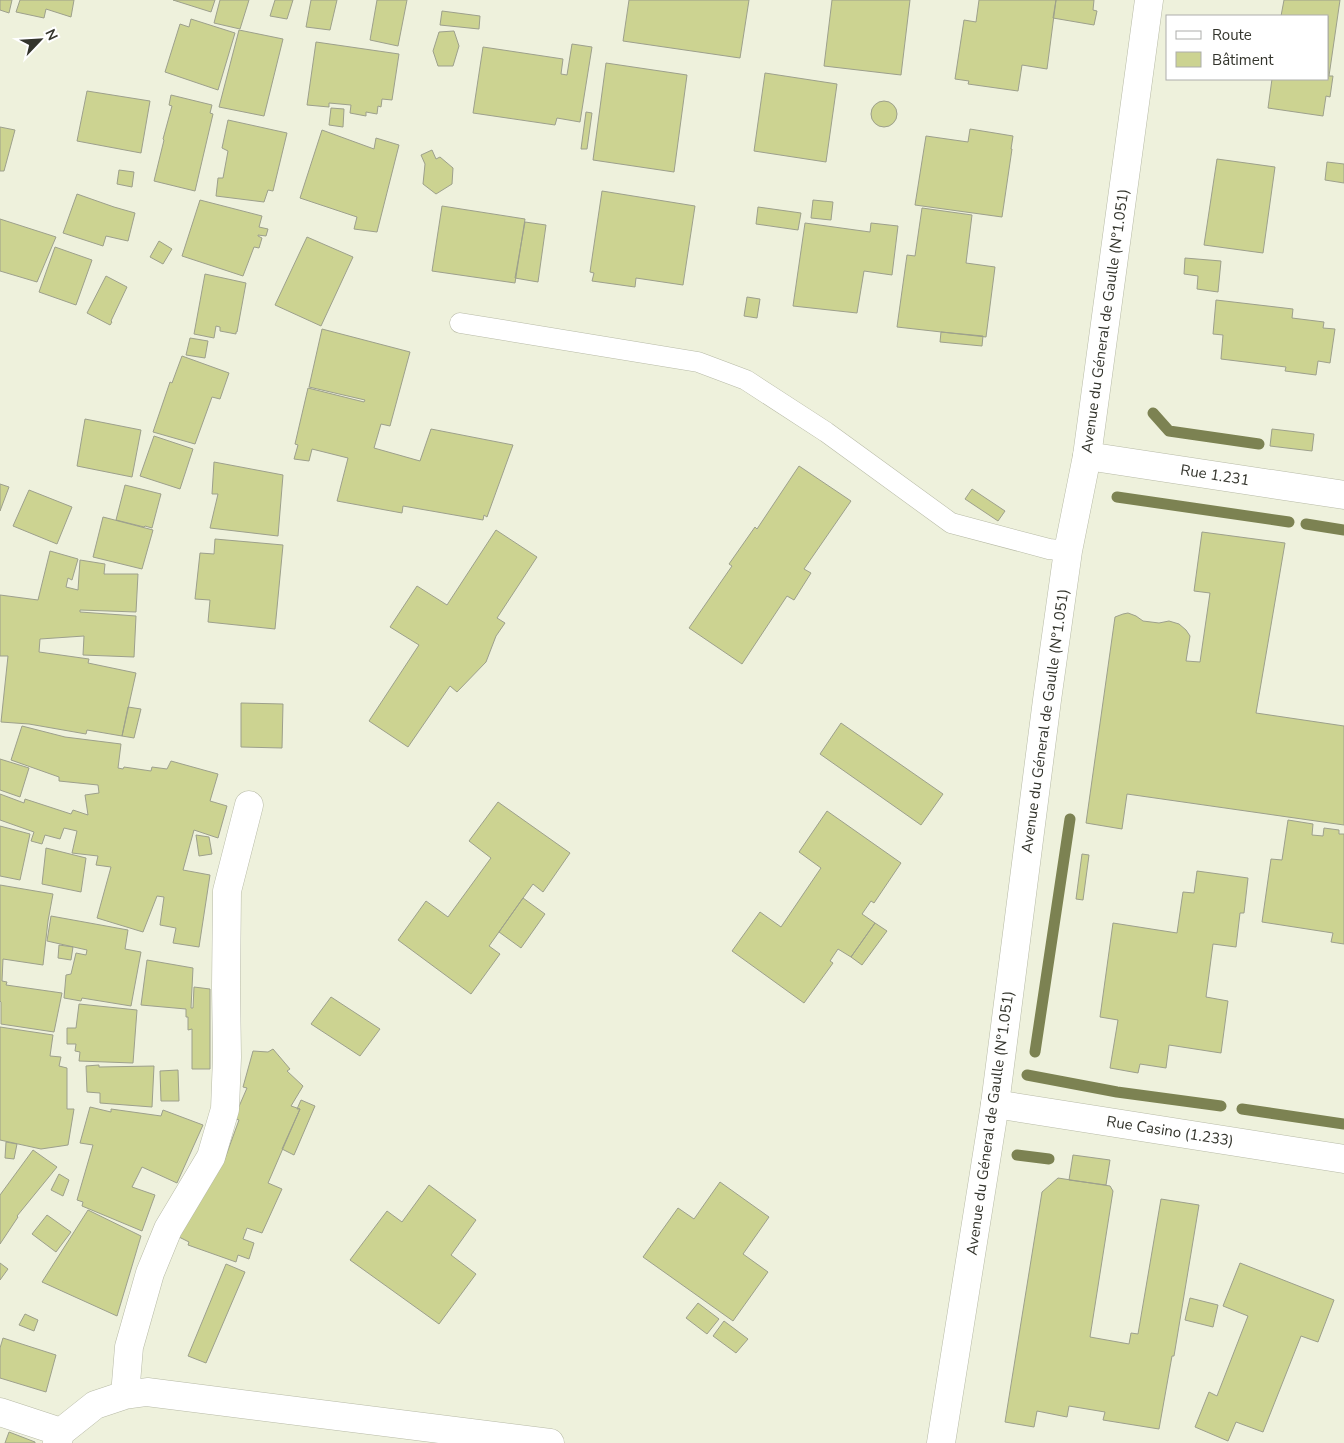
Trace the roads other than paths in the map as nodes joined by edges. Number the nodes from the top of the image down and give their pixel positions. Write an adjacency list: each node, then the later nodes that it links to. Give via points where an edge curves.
1 (1149, 0): 3 (street, Avenue du Géneral de Gaulle (N°1.051))
2 (460, 323): 5 (lane, via 698,362 746,380 826,432 951,522 1049,549)
3 (1086, 456): 4 (street, Rue 1.231); 5 (street, Avenue du Géneral de Gaulle (N°1.051))
4 (1344, 495)
5 (1068, 551): 7 (street, Avenue du Géneral de Gaulle (N°1.051))
6 (249, 805): 9 (street, via 227,891 225,1109 211,1157 168,1229 150,1272 129,1347)
7 (995, 1104): 8 (street, Rue Casino (1.233)); 13 (street, Avenue du Géneral de Gaulle (N°1.051))
8 (1344, 1159)
9 (125, 1395): 11 (street, via 95,1405); 12 (street, via 146,1392)
10 (0, 1412): 11 (street)
11 (59, 1437)
12 (550, 1443)
13 (941, 1443)

